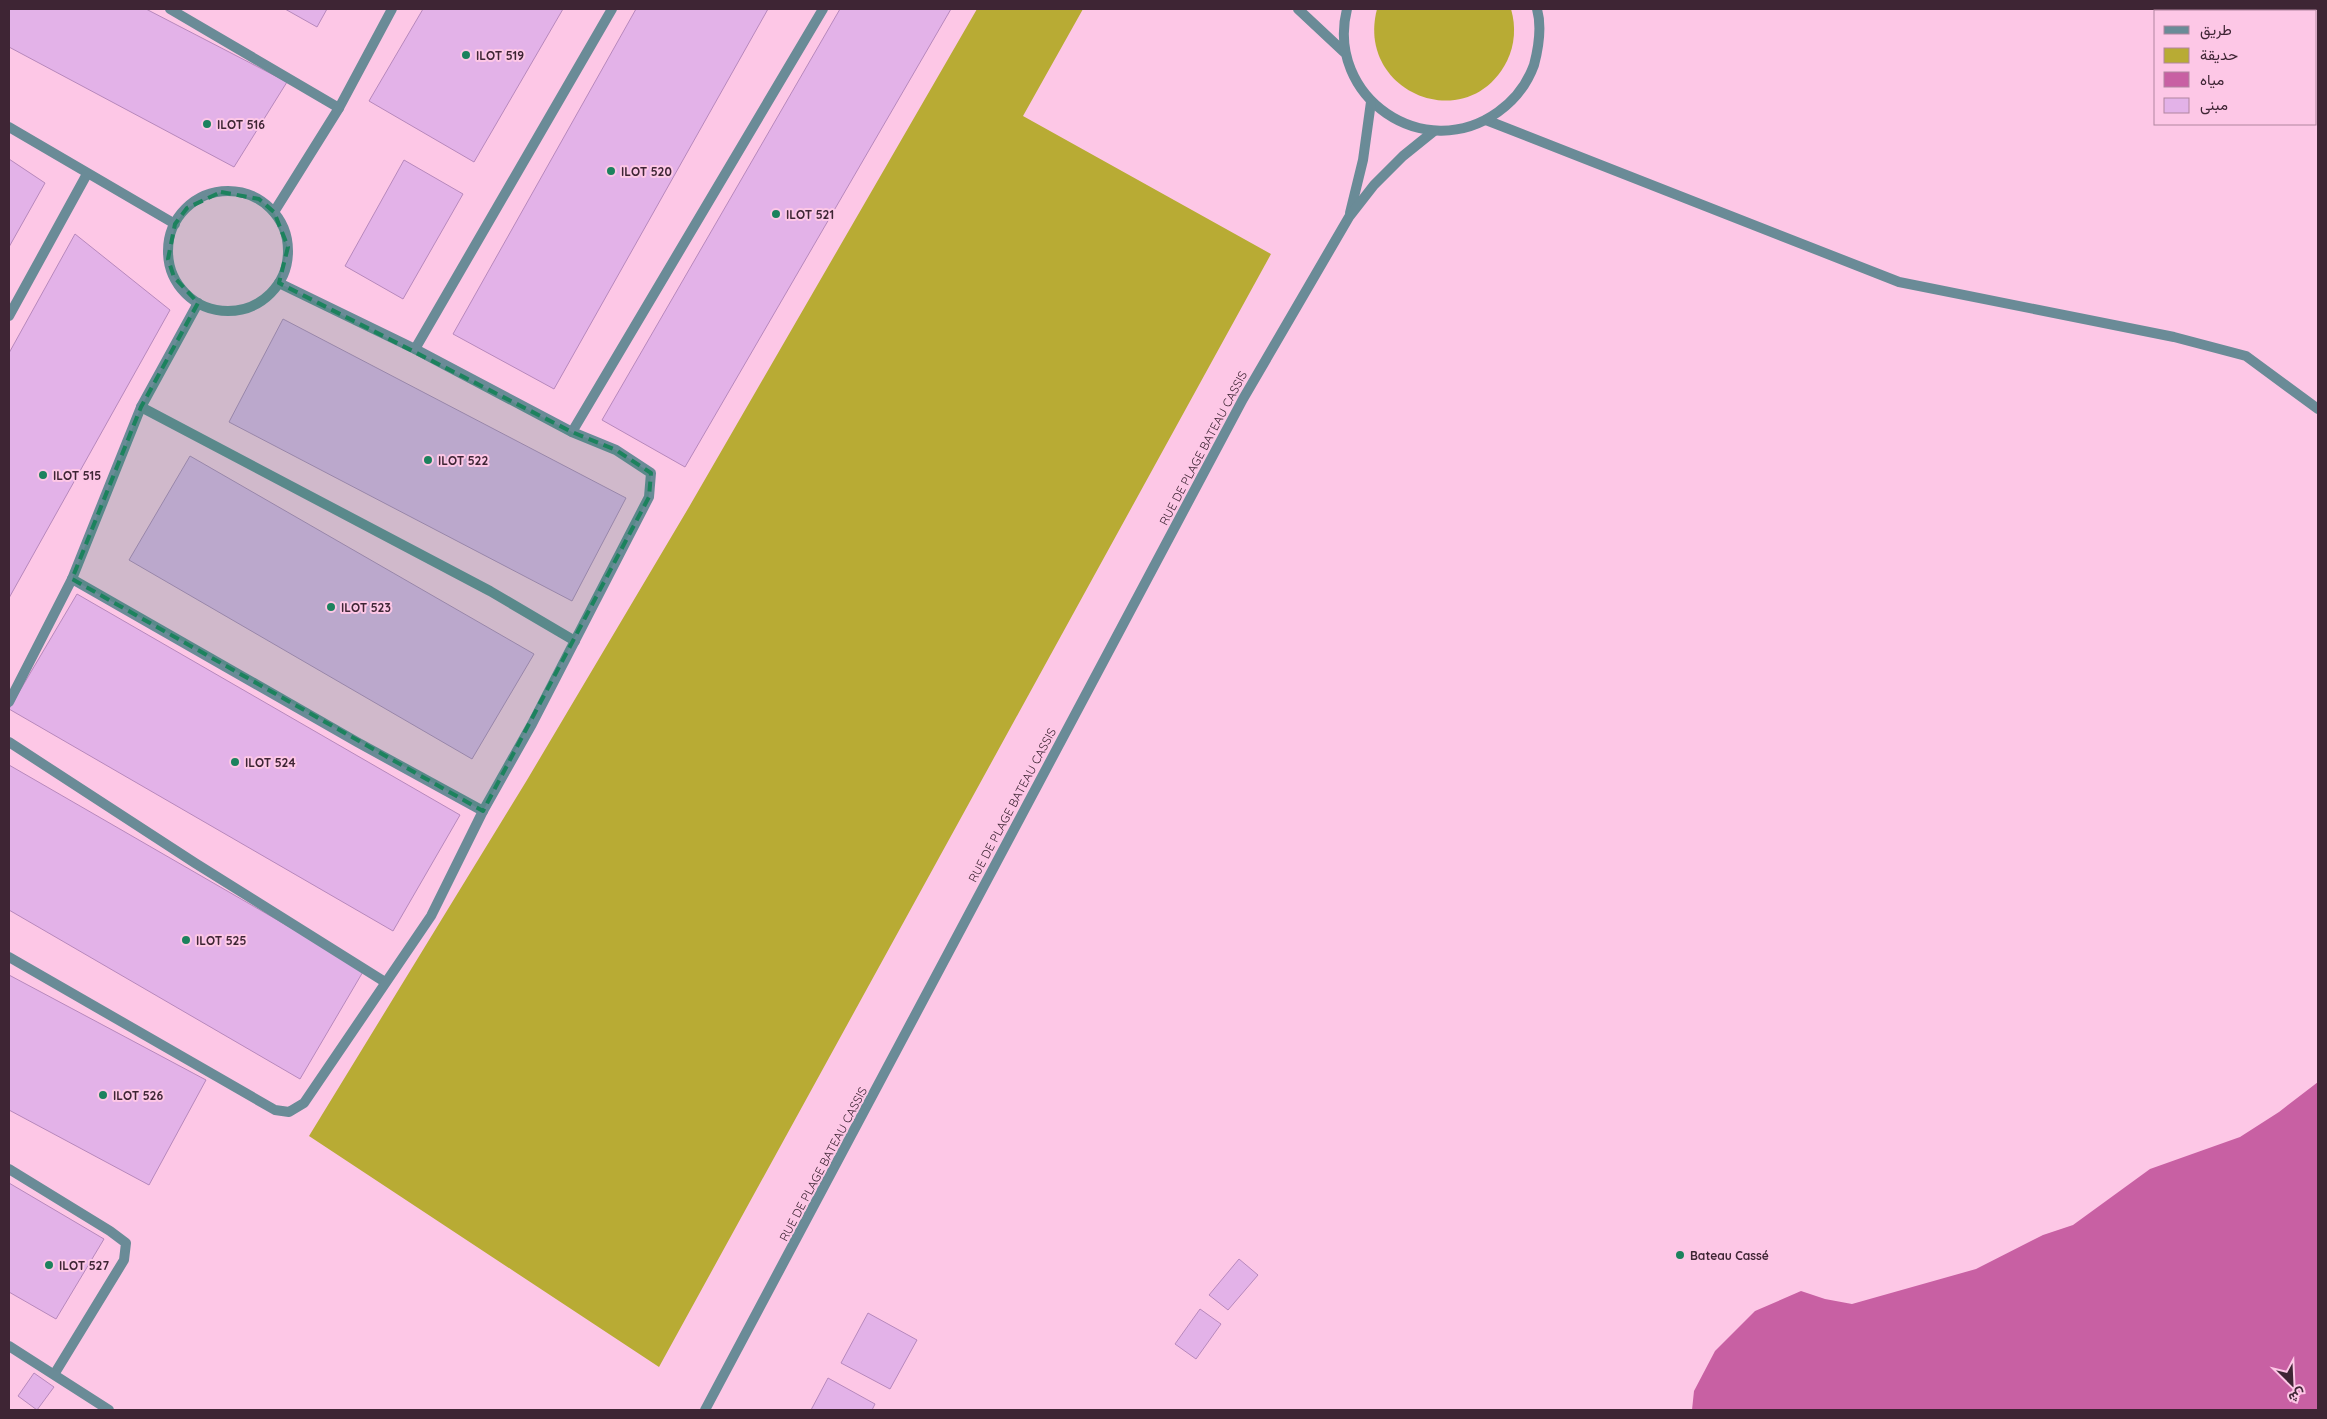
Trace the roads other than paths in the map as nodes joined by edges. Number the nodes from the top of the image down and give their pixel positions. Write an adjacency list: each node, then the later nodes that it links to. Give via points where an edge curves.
1 (170, 9): 10 (street)
2 (392, 9): 10 (street)
3 (612, 9): 21 (street)
4 (823, 9): 24 (street)
5 (1298, 9): 8 (street)
6 (1347, 9): 8 (street, via 1343,24)
7 (1537, 9): 11 (street, via 1540,18 1539,46 1530,76 1512,102)
8 (1344, 52): 9 (street, via 1354,79)
9 (1371, 102): 13 (street, via 1394,119 1424,130); 16 (street, RUE DE PLAGE BATEAU CASSIS, via 1363,160)
10 (339, 108): 15 (street)
11 (1486, 120): 13 (street, via 1456,130); 23 (street, via 1899,282 2174,337 2246,356)
12 (9, 127): 14 (street)
13 (1434, 130): 16 (street, RUE DE PLAGE BATEAU CASSIS, via 1386,174)
14 (87, 174): 17 (street); 20 (street)
15 (274, 212): 17 (street, via 259,199 241,193 222,192 203,197 187,208); 18 (street, via 284,228 288,247 287,266)
16 (1349, 217): 36 (street, RUE DE PLAGE BATEAU CASSIS, via 1243,399)
17 (175, 224): 19 (street, via 169,241 168,259 184,292)
18 (279, 283): 19 (street, via 267,297 251,307 234,311 216,310); 21 (street)
19 (198, 303): 22 (street)
20 (9, 316)
21 (415, 349): 24 (street)
22 (141, 407): 25 (street); 26 (street, via 490,591)
23 (2318, 408)
24 (572, 432): 26 (street, via 616,450 651,473 649,497)
25 (72, 579): 27 (street); 29 (street)
26 (575, 641): 29 (street)
27 (9, 702)
28 (9, 742): 31 (street)
29 (483, 811): 31 (street, via 431,916)
30 (9, 957): 31 (street, via 275,1110 289,1112 304,1103)
31 (386, 982)
32 (9, 1170): 34 (street, via 126,1244 124,1260)
33 (9, 1346): 34 (street)
34 (54, 1374): 35 (street)
35 (109, 1410)
36 (705, 1410)

